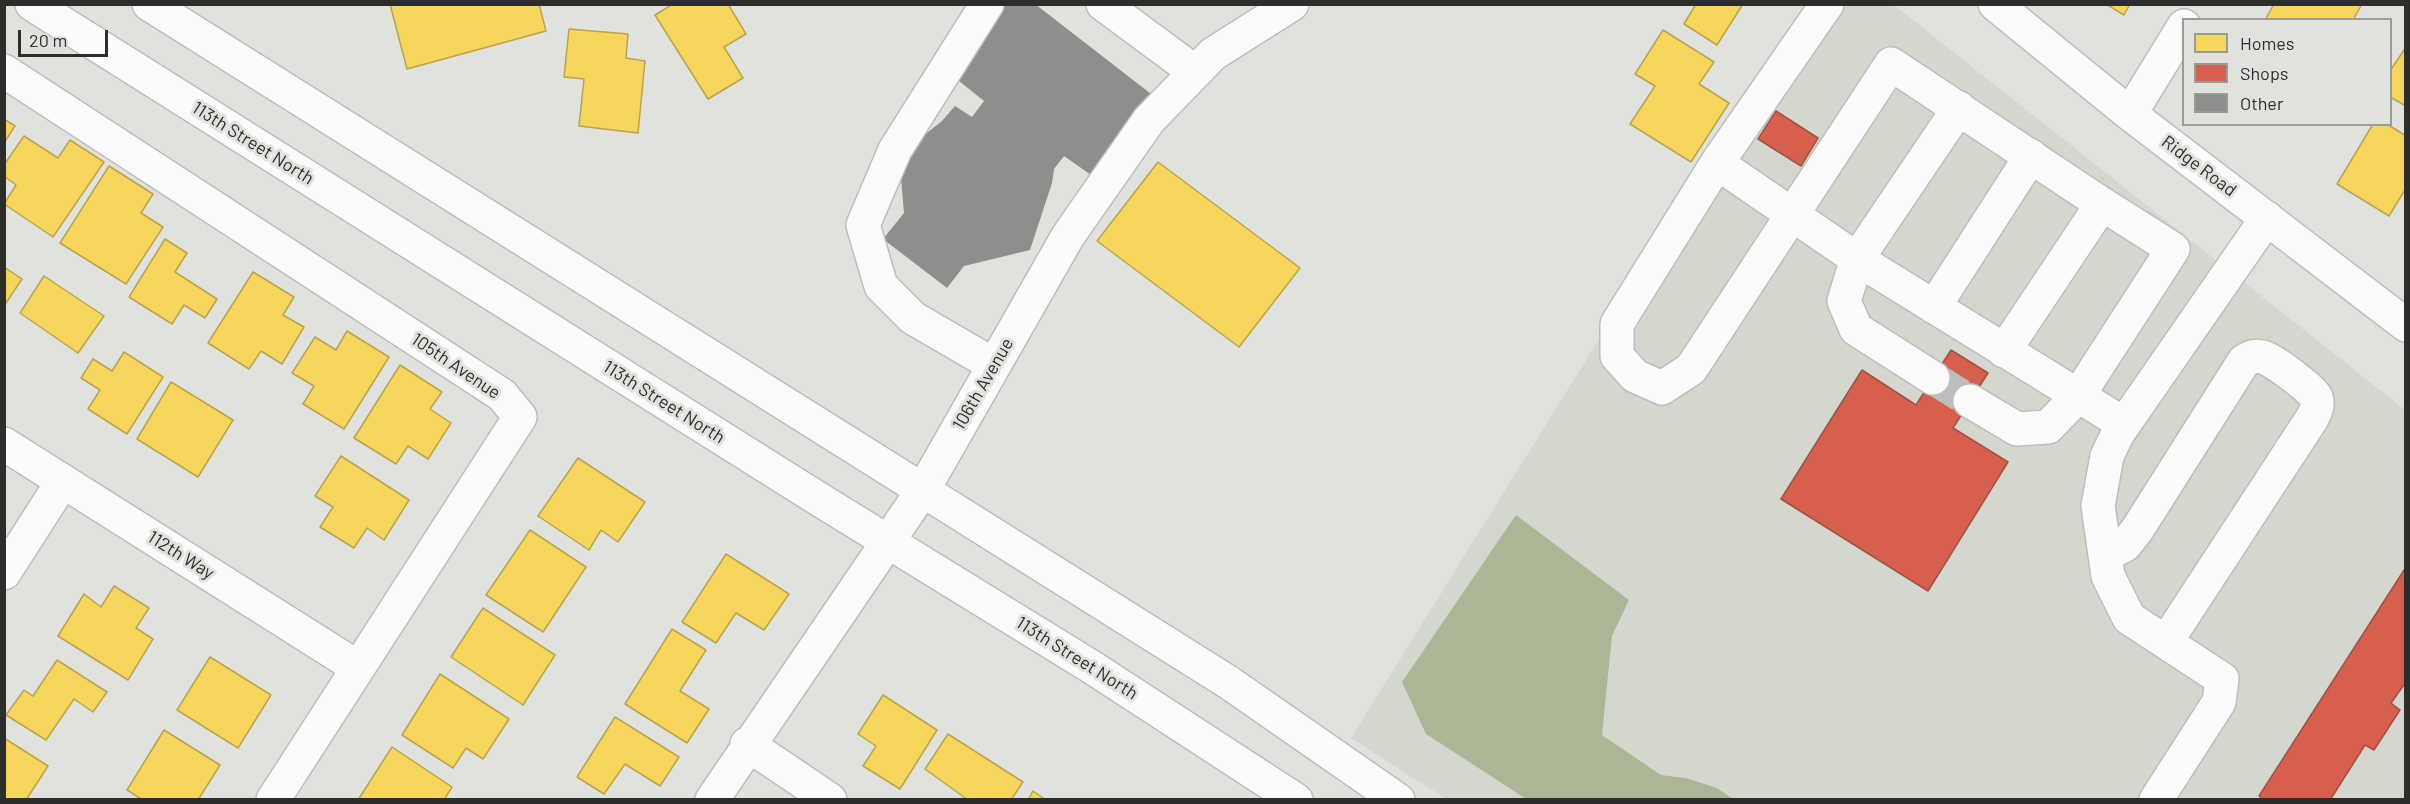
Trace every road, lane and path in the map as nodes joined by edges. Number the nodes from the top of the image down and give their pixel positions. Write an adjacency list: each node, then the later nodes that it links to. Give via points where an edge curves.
1 (32, 4): 32 (street, 113th Street North)
2 (149, 4): 31 (street)
3 (987, 4): 24 (street, via 895,150 863,225 881,286 913,318)
4 (1103, 4): 12 (street)
5 (1292, 4): 12 (street, 106th Avenue, via 1213,54)
6 (1827, 4): 16 (street)
7 (1995, 4): 14 (street, Ridge Road)
8 (2196, 4): 9 (street)
9 (2188, 18)
10 (2182, 29): 14 (street)
11 (4, 71): 36 (street, 105th Avenue, via 502,395 520,417)
12 (1195, 72): 24 (street, 106th Avenue, via 1149,120 1068,236)
13 (1959, 108): 15 (street); 18 (street, via 1891,64); 20 (street)
14 (2130, 114): 19 (street, Ridge Road)
15 (2031, 156): 17 (street); 21 (street)
16 (1717, 163): 18 (street); 18 (street, via 1617,324 1617,356 1635,376 1662,388 1691,369)
17 (2103, 204): 23 (street); 26 (street, via 2173,249)
18 (1793, 215): 20 (street)
19 (2267, 218): 22 (street, Ridge Road); 28 (street)
20 (1857, 259): 21 (street); 25 (street, via 1844,301 1856,329)
21 (1934, 307): 23 (street)
22 (2402, 312)
23 (2004, 351): 26 (street)
24 (994, 365): 31 (street, 106th Avenue)
25 (1934, 378)
26 (2078, 396): 27 (street, via 2048,427 2017,429); 28 (street)
27 (1970, 401)
28 (2124, 424): 33 (street, via 2107,456 2098,506)
29 (4, 444): 30 (street, 112th Way)
30 (63, 481): 34 (street); 36 (street, 112th Way)
31 (923, 489): 32 (street, 106th Avenue); 42 (street, via 1228,682)
32 (886, 541): 37 (street, 106th Avenue); 41 (street, 113th Street North, via 1090,666)
33 (2104, 555): 35 (street, via 2108,576 2129,618); 35 (street, via 2125,545 2137,530 2244,361 2253,356 2265,357 2316,398 2317,409 2311,420)
34 (4, 573)
35 (2166, 642): 43 (street, via 2222,679 2219,702)
36 (357, 667): 38 (street, 105th Avenue)
37 (747, 744): 39 (street, 106th Avenue); 40 (street)
38 (273, 800)
39 (712, 800)
40 (830, 800)
41 (1296, 800)
42 (1398, 800)
43 (2156, 800)

